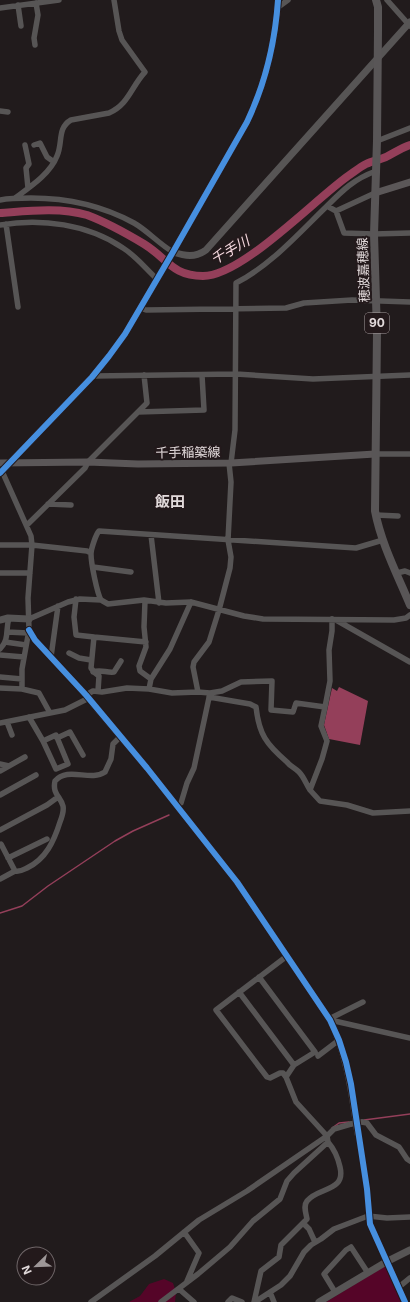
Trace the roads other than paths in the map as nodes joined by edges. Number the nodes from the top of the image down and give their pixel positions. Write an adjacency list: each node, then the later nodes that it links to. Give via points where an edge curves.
1 (59, 0): 7 (street)
2 (114, 0): 21 (street, via 122,40 145,72 125,101 109,114 66,123 61,131)
3 (278, 0): 10 (street)
4 (288, 0): 10 (street)
5 (376, 0): 14 (main road, 穂波嘉穂線 / 90)
6 (388, 0): 11 (street)
7 (36, 3): 8 (street); 13 (street, via 38,15)
8 (18, 5): 9 (street); 12 (street)
9 (0, 8)
10 (277, 8): 33 (street, via 273,47 258,100)
11 (409, 24): 14 (street)
12 (21, 26)
13 (35, 45)
14 (377, 59): 18 (main road, 穂波嘉穂線 / 90); 33 (street, via 206,250 195,256)
15 (0, 110): 16 (street)
16 (8, 112)
17 (410, 128): 18 (street)
18 (377, 142): 22 (main road, 穂波嘉穂線 / 90)
19 (34, 145): 21 (street, via 40,142 47,157)
20 (24, 146): 24 (street, via 29,164 26,168)
21 (54, 162): 24 (street, via 46,173)
22 (376, 170): 25 (main road, 穂波嘉穂線 / 90); 28 (street, via 354,181)
23 (410, 182): 25 (main road)
24 (28, 188): 26 (street)
25 (374, 193): 29 (street); 31 (main road, 穂波嘉穂線 / 90)
26 (15, 198): 27 (street); 33 (street, via 59,199 94,206 135,224)
27 (0, 200)
28 (327, 206): 29 (street); 39 (street, via 268,262 236,283)
29 (336, 211): 31 (street, via 344,233)
30 (3, 225): 34 (street, via 51,224 79,228 107,238 124,248); 37 (street)
31 (374, 234): 32 (street); 35 (main road, 穂波嘉穂線 / 90)
32 (410, 234)
33 (173, 252): 34 (street)
34 (158, 278): 38 (street)
35 (376, 302): 36 (street); 39 (street, via 352,300 304,303 286,308); 45 (main road, 穂波嘉穂線 / 90)
36 (410, 302)
37 (18, 307)
38 (140, 308): 39 (street); 44 (street)
39 (236, 309): 40 (street)
40 (236, 374): 42 (street); 45 (street, via 313,379); 52 (street, via 235,430)
41 (144, 375): 42 (street); 44 (street); 46 (street, via 147,403)
42 (202, 375): 46 (street, via 204,410)
43 (410, 375): 45 (street)
44 (94, 376): 51 (street)
45 (377, 377): 47 (main road, 穂波嘉穂線 / 90)
46 (138, 412): 49 (street)
47 (375, 454): 48 (street); 52 (main road, 千手稲築線); 56 (main road, 穂波嘉穂線 / 90)
48 (410, 454)
49 (88, 462): 51 (main road, 千手稲築線); 52 (main road, 千手稲築線); 54 (street)
50 (0, 463): 51 (main road, 千手稲築線)
51 (10, 463): 53 (street)
52 (230, 463): 60 (street, via 232,482)
53 (1, 472): 58 (street)
54 (48, 504): 55 (street); 58 (street)
55 (71, 505)
56 (376, 515): 57 (street); 61 (main road, 穂波嘉穂線 / 90)
57 (398, 516)
58 (27, 525): 63 (street)
59 (150, 534): 60 (street); 64 (street, via 99,531); 75 (street)
60 (228, 540): 61 (street, via 356,548); 78 (street, via 230,568)
61 (383, 540): 69 (main road, 穂波嘉穂線 / 90)
62 (0, 545): 63 (street)
63 (32, 546): 64 (street); 68 (street)
64 (91, 553): 65 (street)
65 (93, 567): 66 (street); 72 (street)
66 (131, 572)
67 (0, 573): 68 (street)
68 (30, 573): 81 (street)
69 (397, 573): 70 (street); 76 (main road, 穂波嘉穂線 / 90)
70 (410, 573)
71 (76, 600): 72 (street); 77 (street); 86 (street, via 76,635)
72 (100, 600): 73 (street, via 108,604)
73 (145, 601): 75 (street); 88 (street)
74 (191, 602): 75 (street); 78 (street); 101 (street, via 170,649)
75 (158, 603)
76 (410, 605)
77 (58, 606): 81 (street); 94 (street)
78 (220, 610): 82 (street, via 263,619); 106 (street, via 209,642 194,662)
79 (410, 615): 82 (street, via 394,620)
80 (9, 618): 81 (street); 83 (street); 84 (street)
81 (29, 619): 85 (street)
82 (333, 619): 97 (street); 110 (street, via 329,650 330,681)
83 (0, 620)
84 (7, 632): 85 (street); 87 (street)
85 (28, 632): 89 (street); 94 (street)
86 (94, 637): 88 (street); 95 (street)
87 (5, 642): 89 (street); 90 (street)
88 (146, 642): 101 (street, via 146,651 139,666 140,671)
89 (26, 644): 93 (street)
90 (0, 649)
91 (69, 653): 95 (street)
92 (0, 655): 93 (street)
93 (24, 657): 100 (street)
94 (51, 658): 108 (street)
95 (91, 660): 98 (street)
96 (121, 662): 98 (street, via 114,672)
97 (410, 662)
98 (93, 672): 105 (street, via 99,676)
99 (0, 677): 100 (street)
100 (22, 679): 103 (street)
101 (151, 679): 104 (street)
102 (0, 688): 103 (street)
103 (22, 689): 111 (street, via 39,693)
104 (149, 689): 105 (street); 106 (street, via 172,693)
105 (98, 691): 108 (street, via 93,691)
106 (198, 692): 107 (street)
107 (209, 695): 110 (street, via 242,682 272,681 271,710 293,712 296,703); 125 (street, via 256,706 260,728 266,739 275,752 299,772); 128 (street, via 194,768 181,803)
108 (87, 696): 109 (street); 111 (street, via 65,710)
109 (94, 705): 116 (street)
110 (325, 707): 125 (street, via 321,726 327,742)
111 (50, 713): 112 (street)
112 (29, 717): 113 (street); 118 (street)
113 (7, 722): 114 (street); 115 (street)
114 (0, 723)
115 (12, 735)
116 (120, 737): 127 (street, via 113,744 111,759 105,772 96,776 75,774 57,778 55,784); 128 (street)
117 (57, 738): 118 (street, via 56,735); 118 (street, via 68,762 67,765 56,769); 119 (street, via 70,732)
118 (43, 741)
119 (83, 755)
120 (25, 756): 122 (street)
121 (0, 764): 122 (street)
122 (9, 766): 123 (street)
123 (0, 771)
124 (36, 775): 126 (street)
125 (310, 790): 129 (street, via 324,802 348,805 373,813)
126 (0, 795)
127 (58, 797): 130 (street); 134 (street, via 63,805 54,840 40,860 18,872)
128 (176, 806): 136 (street, via 237,882)
129 (410, 811)
130 (0, 830)
131 (48, 839): 133 (street)
132 (0, 843): 133 (street)
133 (8, 858): 134 (street)
134 (15, 871): 135 (street)
135 (0, 879)
136 (287, 956): 137 (street); 140 (street)
137 (259, 977): 138 (street); 144 (street, via 315,1052)
138 (239, 992): 144 (street); 145 (street, via 216,1010 270,1078 280,1073)
139 (363, 1002): 140 (street)
140 (329, 1020): 141 (street); 142 (street)
141 (410, 1038)
142 (339, 1040): 143 (street); 146 (street, via 348,1069)
143 (318, 1056)
144 (294, 1065): 145 (street)
145 (286, 1077): 147 (street, via 296,1102)
146 (358, 1134): 150 (street, via 367,1189)
147 (327, 1136): 148 (street); 149 (street, bridge, via 334,1128 367,1123 376,1135 399,1147); 153 (street)
148 (328, 1142): 152 (street, via 337,1157 341,1178 337,1184 308,1200 305,1206 307,1219); 159 (street, via 287,1181 280,1199 253,1221 230,1247)
149 (410, 1161)
150 (368, 1216): 151 (street); 154 (street, via 334,1229); 156 (street)
151 (410, 1217)
152 (303, 1223): 154 (street); 169 (street, via 281,1245 279,1257 261,1271)
153 (184, 1232): 159 (street, via 199,1253); 164 (street)
154 (315, 1242): 162 (street, via 304,1252 290,1276)
155 (410, 1250): 156 (street)
156 (386, 1262): 157 (street); 160 (street)
157 (368, 1273): 163 (street); 163 (street, via 351,1247 324,1274)
158 (410, 1278): 160 (street)
159 (186, 1283): 161 (street)
160 (398, 1287): 172 (street)
161 (179, 1289): 165 (street); 166 (street)
162 (270, 1292): 169 (street); 170 (street)
163 (335, 1292): 171 (street)
164 (91, 1302)
165 (161, 1302)
166 (194, 1302)
167 (228, 1302): 168 (street, via 232,1298)
168 (242, 1302)
169 (254, 1302)
170 (274, 1302)
171 (319, 1302)
172 (405, 1302)

